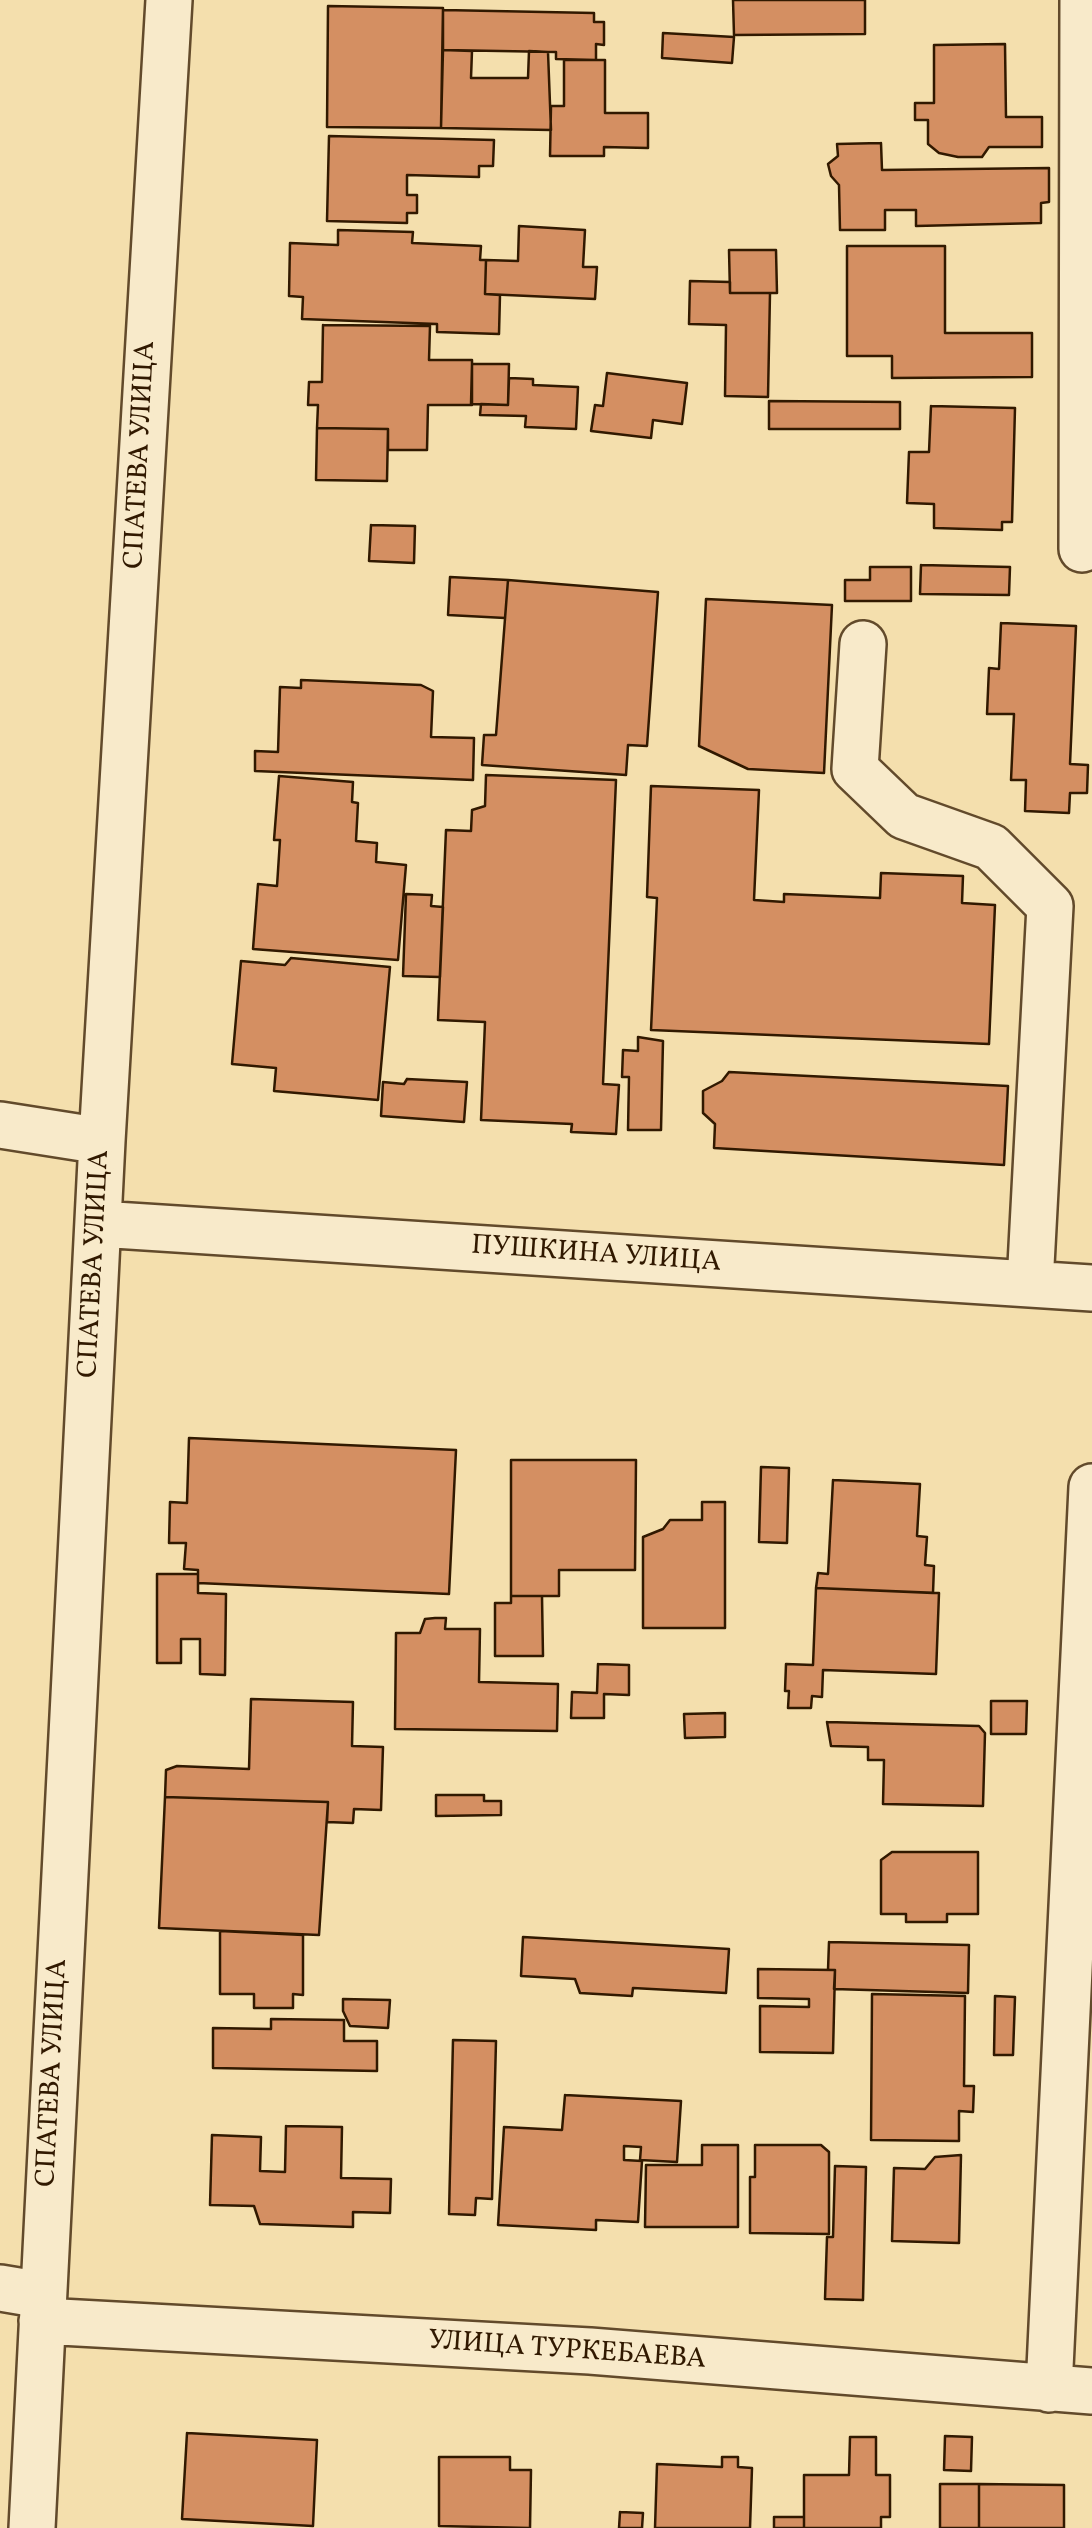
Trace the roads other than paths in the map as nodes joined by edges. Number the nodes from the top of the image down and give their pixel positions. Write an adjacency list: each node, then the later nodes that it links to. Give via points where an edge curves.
1 (170, 0): 6 (street, СПАТЕВА УЛИЦА)
2 (1083, 0): 3 (street)
3 (1082, 550)
4 (863, 644): 8 (street, via 855,769 904,816 990,847 1050,906)
5 (0, 1125): 6 (street)
6 (102, 1141): 7 (street, СПАТЕВА УЛИЦА)
7 (99, 1224): 8 (street, ПУШКИНА УЛИЦА); 11 (street, СПАТЕВА УЛИЦА)
8 (1030, 1284): 9 (street, ПУШКИНА УЛИЦА)
9 (1092, 1288)
10 (1092, 1488): 12 (street)
11 (28, 2301): 12 (street, УЛИЦА ТУРКЕБАЕВА); 13 (street, СПАТЕВА УЛИЦА)
12 (1070, 2390)
13 (32, 2528)

